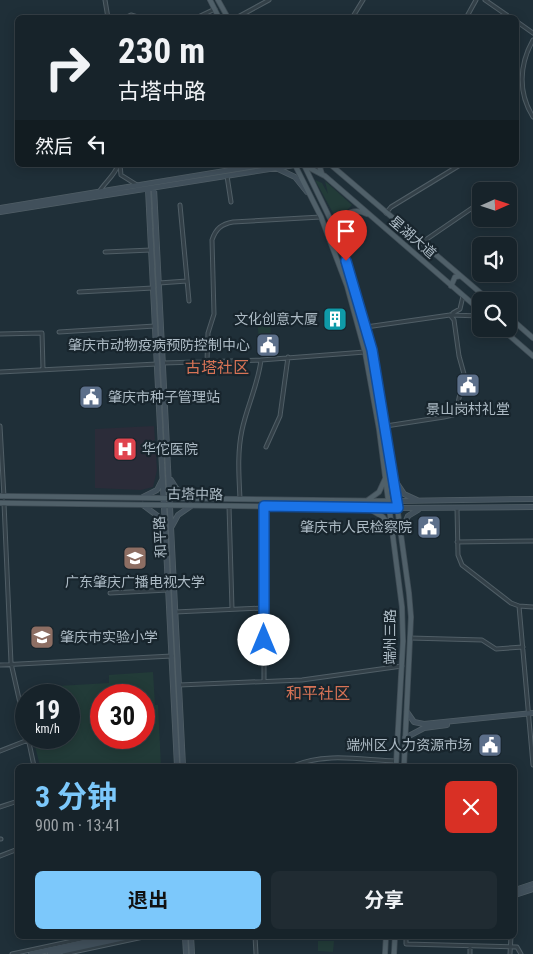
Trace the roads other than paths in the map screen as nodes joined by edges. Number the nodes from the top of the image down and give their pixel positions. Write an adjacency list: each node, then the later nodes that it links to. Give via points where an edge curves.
1 (105, 0): 9 (street)
2 (210, 0): 8 (main road)
3 (218, 0): 12 (main road)
4 (269, 0): 13 (street)
5 (363, 0): 14 (street)
6 (476, 0): 15 (street)
7 (485, 0): 16 (street)
8 (215, 9): 10 (street); 11 (main road)
9 (108, 15)
10 (202, 15)
11 (218, 15)
12 (226, 15)
13 (242, 15)
14 (354, 15)
15 (468, 15)
16 (507, 15)
17 (519, 23): 18 (street)
18 (533, 33)
19 (533, 40): 20 (street, via 525,58 522,83)
20 (533, 118)
21 (118, 167): 37 (street)
22 (119, 167): 34 (street, via 124,179)
23 (249, 167): 34 (main road)
24 (282, 167): 31 (main road)
25 (297, 167): 38 (main road, 端州三路)
26 (305, 167): 39 (main road, 端州三路)
27 (308, 167): 32 (main road, 星湖大道)
28 (321, 167): 32 (main road)
29 (333, 167): 46 (main road, 星湖大道)
30 (457, 167): 46 (street)
31 (275, 168): 33 (main road); 38 (main road, via 295,177)
32 (322, 174): 47 (main road, 星湖大道)
33 (227, 176): 35 (main road); 40 (street)
34 (140, 186): 37 (main road)
35 (154, 188): 36 (main road); 55 (main road, 和平路)
36 (148, 189): 45 (main road); 51 (main road, 和平路)
37 (99, 192): 43 (main road)
38 (307, 192): 41 (main road, 端州三路)
39 (320, 200): 41 (main road); 49 (main road, 端州三路)
40 (231, 202)
41 (314, 204): 48 (main road, 端州三路)
42 (180, 205): 54 (street)
43 (0, 208)
44 (472, 208): 50 (street)
45 (0, 212)
46 (386, 213): 50 (main road, 星湖大道)
47 (372, 216): 49 (main road, via 358,210 348,213 338,225); 56 (main road, 星湖大道)
48 (321, 217): 72 (main road, 端州三路, via 347,286); 76 (street, via 233,222 216,230 212,240 214,314 208,333)
49 (338, 235): 67 (main road, 端州三路)
50 (421, 243): 53 (main road, 星湖大道)
51 (151, 250): 52 (street); 57 (main road, 和平路)
52 (105, 252)
53 (460, 276): 56 (main road, via 455,277); 59 (main road, 星湖大道)
54 (187, 281): 55 (street); 61 (street)
55 (159, 283): 77 (main road, 和平路)
56 (451, 286): 60 (main road, 星湖大道)
57 (153, 288): 58 (street); 66 (main road, 和平路)
58 (79, 292)
59 (479, 292)
60 (463, 296): 62 (main road, 星湖大道); 63 (street, via 460,309)
61 (189, 301)
62 (472, 304)
63 (450, 315): 64 (street); 67 (street); 83 (street, via 454,320 464,374 453,415)
64 (472, 316)
65 (517, 324): 71 (main road)
66 (155, 326): 68 (street); 77 (main road, 和平路)
67 (366, 327): 80 (main road, 端州三路)
68 (59, 332)
69 (0, 334): 78 (street, via 42,333)
70 (511, 337): 73 (main road)
71 (533, 338)
72 (365, 352): 74 (street); 81 (main road, 端州三路)
73 (533, 356)
74 (288, 358): 75 (street); 85 (street, via 278,422)
75 (260, 360): 76 (street); 94 (street, via 256,389 244,420 240,443)
76 (206, 361): 77 (street)
77 (160, 363): 78 (street); 86 (main road, 和平路)
78 (43, 369): 79 (street)
79 (0, 372)
80 (381, 399): 81 (main road); 83 (main road, 端州三路)
81 (374, 401): 88 (main road, 端州三路)
82 (0, 426): 84 (street)
83 (386, 426): 87 (main road, 端州三路)
84 (0, 443): 89 (street)
85 (266, 447)
86 (166, 473): 91 (main road, via 157,490); 92 (main road, 和平路); 93 (main road, 和平路); 96 (main road, via 173,485)
87 (394, 477): 100 (main road, 端州三路); 101 (main road, via 404,494)
88 (386, 478): 98 (main road, via 379,492); 99 (main road, 端州三路)
89 (2, 496): 90 (main road, 古塔中路)
90 (115, 497): 91 (main road, 古塔中路); 103 (main road)
91 (143, 497): 92 (main road, 古塔中路)
92 (164, 498): 93 (main road, 古塔中路); 105 (main road, 和平路)
93 (170, 498): 96 (main road, 古塔中路); 105 (main road, 和平路)
94 (240, 499): 96 (main road, 古塔中路); 97 (main road, 古塔中路)
95 (533, 499): 101 (main road)
96 (190, 500)
97 (333, 500): 98 (main road, 古塔中路); 109 (main road)
98 (368, 500): 99 (main road, 古塔中路)
99 (389, 501): 100 (main road, 古塔中路); 112 (main road, 端州三路)
100 (397, 501): 101 (main road); 113 (main road, 端州三路)
101 (423, 502)
102 (2, 503): 103 (main road, 古塔中路); 131 (street)
103 (116, 504): 104 (main road, 古塔中路)
104 (142, 504): 105 (main road, 古塔中路); 116 (main road, via 159,516)
105 (168, 505): 106 (main road, 古塔中路); 116 (main road, 和平路)
106 (191, 506): 107 (main road, 古塔中路); 116 (main road)
107 (229, 506): 108 (main road, 古塔中路); 126 (street)
108 (264, 506): 109 (main road, 古塔中路); 125 (street)
109 (333, 506): 110 (main road, 古塔中路)
110 (364, 507): 112 (main road, 古塔中路); 117 (main road, via 383,517)
111 (533, 507): 114 (main road)
112 (390, 508): 113 (main road, 古塔中路); 117 (main road, 端州三路)
113 (398, 508): 115 (main road); 118 (main road, 端州三路)
114 (457, 508): 115 (main road); 120 (street)
115 (421, 509): 118 (main road, via 410,513)
116 (168, 528): 121 (main road, 和平路); 127 (main road, 和平路)
117 (394, 530): 133 (main road, 端州三路, via 402,607)
118 (401, 534): 128 (main road, 端州三路, via 409,592)
119 (533, 540): 120 (street)
120 (457, 542): 123 (street, via 462,565)
121 (168, 590): 122 (street); 130 (main road, 和平路)
122 (110, 593)
123 (519, 606): 124 (street); 129 (street)
124 (533, 607)
125 (264, 608): 126 (street); 134 (street)
126 (232, 609): 127 (street)
127 (175, 612): 136 (main road, 和平路)
128 (410, 638): 129 (street, via 482,640 496,649); 137 (main road, 端州三路)
129 (523, 647): 138 (street)
130 (172, 656): 131 (street); 144 (main road, 和平路)
131 (11, 664): 132 (street); 135 (street)
132 (0, 665)
133 (402, 666): 134 (street, via 302,680); 147 (main road, 端州三路)
134 (264, 681): 136 (street)
135 (16, 684)
136 (179, 685): 145 (main road, 和平路)
137 (407, 712): 138 (main road, via 414,722 424,724); 139 (main road, 端州三路)
138 (531, 715): 139 (main road, via 424,728); 149 (street)
139 (405, 738): 148 (main road, 端州三路)
140 (15, 745): 142 (street)
141 (30, 749): 143 (street)
142 (0, 751)
143 (34, 764)
144 (177, 764)
145 (183, 764)
146 (298, 764): 147 (street, via 328,758)
147 (396, 764)
148 (404, 764)
149 (533, 765)
150 (15, 802): 151 (street)
151 (0, 808)
152 (15, 850): 153 (street)
153 (0, 856)
154 (533, 884): 155 (main road)
155 (517, 889)
156 (533, 889): 157 (main road)
157 (517, 894)
158 (71, 939): 170 (street)
159 (86, 939): 170 (street)
160 (95, 939): 170 (main road)
161 (118, 939): 176 (main road)
162 (134, 939): 177 (street)
163 (185, 939): 178 (main road)
164 (191, 939): 179 (main road)
165 (255, 939): 180 (street)
166 (386, 939): 181 (main road)
167 (396, 939): 182 (main road)
168 (406, 939): 171 (street, via 406,944)
169 (511, 939): 172 (street)
170 (72, 943): 173 (main road); 174 (street)
171 (470, 947): 172 (street); 183 (street)
172 (510, 947): 184 (street); 185 (street, via 517,947)
173 (39, 953): 175 (main road)
174 (12, 954)
175 (31, 954)
176 (50, 954)
177 (64, 954)
178 (186, 954)
179 (192, 954)
180 (256, 954)
181 (385, 954)
182 (394, 954)
183 (470, 954)
184 (510, 954)
185 (521, 954)

